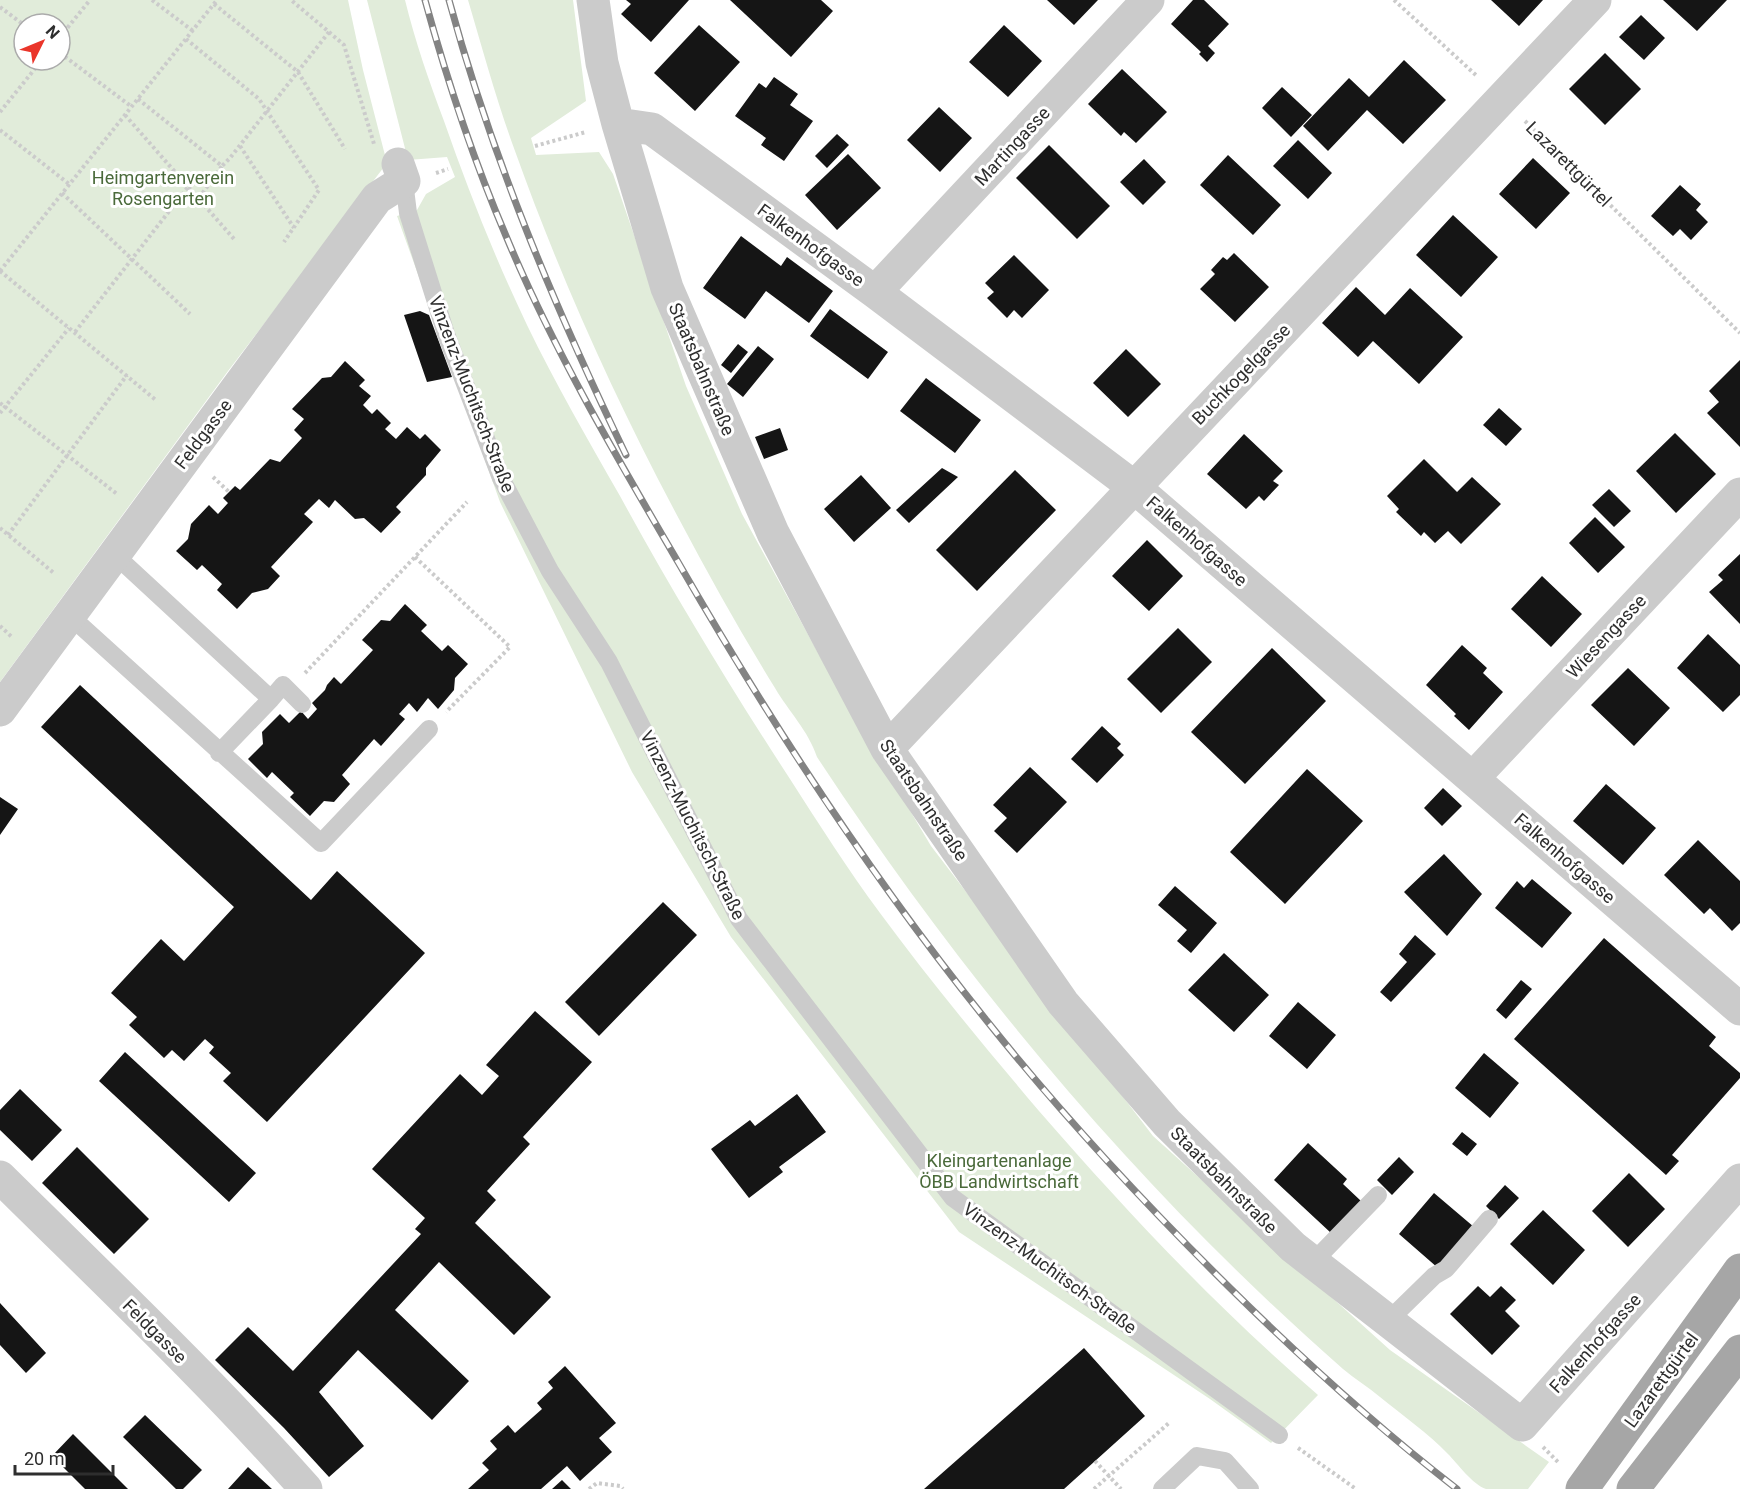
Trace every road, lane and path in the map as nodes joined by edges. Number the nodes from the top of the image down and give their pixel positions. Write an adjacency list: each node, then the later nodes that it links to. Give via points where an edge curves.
1 (90, 0): 10 (path)
2 (152, 0): 11 (path)
3 (217, 0): 9 (path)
4 (291, 0): 12 (path)
5 (593, 0): 23 (street, Staatsbahnstraße, via 602,63)
6 (1148, 0): 41 (street, Martingasse)
7 (1394, 0): 18 (path, Lazarettgürtel)
8 (1595, 0): 18 (street, Buchkogelgasse)
9 (214, 4): 11 (path); 16 (path)
10 (72, 22)
11 (193, 31): 13 (path)
12 (329, 32): 16 (path); 29 (path, via 344,45)
13 (186, 39): 17 (path); 20 (path, via 259,99)
14 (72, 61): 19 (path)
15 (32, 72): 21 (path)
16 (298, 72): 20 (path); 27 (path)
17 (138, 99): 19 (path); 28 (path)
18 (1503, 99): 45 (path, Lazarettgürtel); 52 (street, Buchkogelgasse)
19 (132, 107): 22 (path)
20 (267, 111): 25 (path); 34 (path, via 319,189)
21 (0, 112)
22 (125, 115): 30 (path); 31 (path)
23 (618, 124): 26 (path); 41 (street, Falkenhofgasse, via 652,129); 69 (street, Staatsbahnstraße, via 667,288 773,533)
24 (0, 130): 30 (path)
25 (240, 146): 28 (path); 34 (path)
26 (535, 146)
27 (345, 149)
28 (222, 166): 33 (path)
29 (396, 176): 58 (street, Feldgasse); 83 (lane, Vinzenz-Muchitsch-Straße, via 446,334 501,478 550,571 609,662 739,919 953,1198)
30 (69, 184): 32 (path)
31 (188, 187): 33 (path); 38 (path)
32 (62, 194): 38 (path); 39 (path)
33 (199, 198): 35 (path)
34 (294, 228): 36 (path)
35 (234, 239)
36 (285, 242)
37 (0, 257): 39 (path)
38 (131, 260): 42 (path); 44 (path)
39 (6, 262): 40 (path)
40 (0, 271): 43 (path)
41 (875, 292): 52 (street, Falkenhofgasse)
42 (190, 314)
43 (69, 328): 44 (path); 49 (path)
44 (75, 332): 46 (path)
45 (1740, 333)
46 (127, 375): 47 (path); 51 (path)
47 (157, 401)
48 (0, 403): 49 (path)
49 (5, 407): 50 (path); 51 (path)
50 (0, 413)
51 (68, 454): 54 (path); 57 (path)
52 (1134, 487): 69 (street, Buchkogelgasse); 71 (street, Falkenhofgasse)
53 (1740, 494): 71 (street, Wiesengasse)
54 (122, 498)
55 (467, 502): 59 (path)
56 (0, 528): 57 (path)
57 (8, 535): 60 (path)
58 (114, 554): 61 (street, Feldgasse); 65 (lane)
59 (415, 557): 64 (path); 68 (path, via 510,647)
60 (55, 574)
61 (69, 615): 67 (street, Feldgasse); 70 (lane)
62 (0, 626): 63 (path)
63 (16, 640)
64 (288, 691): 65 (lane, via 283,685); 66 (lane)
65 (271, 699): 70 (lane)
66 (302, 704)
67 (0, 710)
68 (429, 729): 70 (lane, via 321,843)
69 (887, 748): 77 (street, Staatsbahnstraße, via 1063,1003 1167,1123)
70 (219, 753)
71 (1473, 778): 72 (street, Falkenhofgasse)
72 (1740, 1009)
73 (0, 1177): 86 (street, Feldgasse, via 267,1444)
74 (1740, 1180): 82 (street, Falkenhofgasse)
75 (1378, 1196): 77 (lane)
76 (1489, 1219): 79 (lane, via 1446,1269)
77 (1312, 1263): 79 (street, Staatsbahnstraße)
78 (1740, 1270): 94 (main road, Lazarettgürtel)
79 (1388, 1321): 82 (street, Staatsbahnstraße)
80 (1740, 1351): 95 (main road)
81 (1169, 1423): 85 (path)
82 (1522, 1425)
83 (1279, 1435): 93 (path)
84 (1095, 1461): 85 (path)
85 (1109, 1476): 89 (path); 90 (path)
86 (306, 1489)
87 (590, 1489): 88 (path, via 597,1483)
88 (622, 1489)
89 (1094, 1489)
90 (1120, 1489)
91 (1162, 1489): 92 (lane, via 1197,1456 1225,1461)
92 (1250, 1489)
93 (1356, 1489)
94 (1582, 1489)
95 (1633, 1489)

